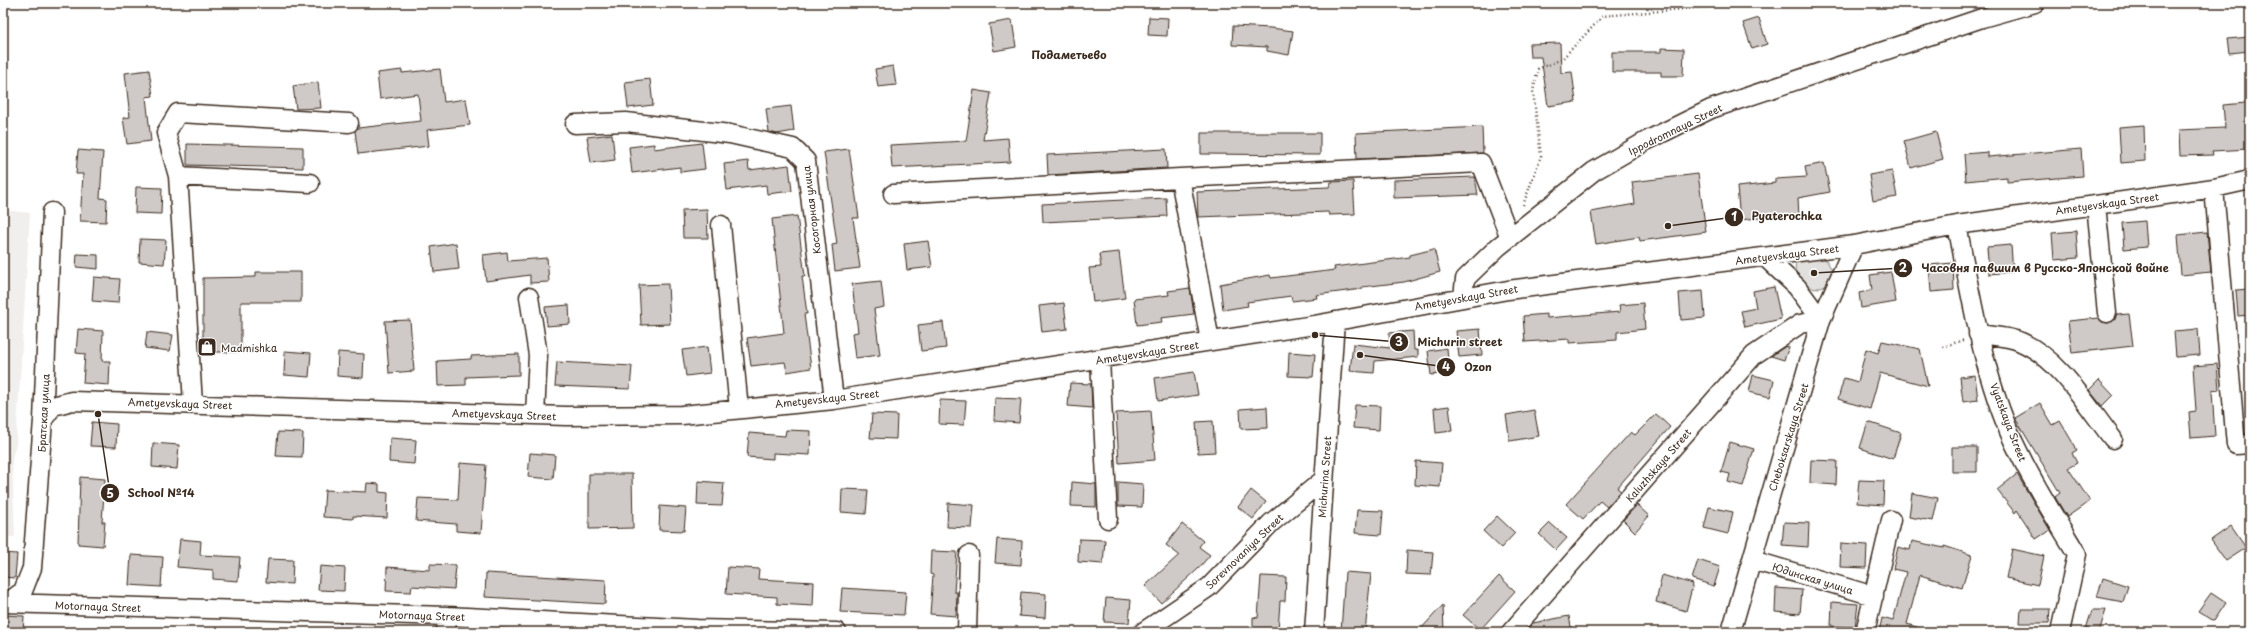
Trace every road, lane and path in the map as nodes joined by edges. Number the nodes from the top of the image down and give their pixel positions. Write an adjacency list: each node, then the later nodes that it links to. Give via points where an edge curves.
1 (1751, 3): 12 (path, via 1603,16 1562,59 1538,69 1533,91 1541,156)
2 (2035, 3): 16 (street, Ippodromnaya Street, via 1982,18 1711,109 1646,141 1594,171)
3 (349, 123): 5 (street, via 178,113 166,133)
4 (575, 124): 28 (street, Косогорная улица, via 626,122 730,134 793,148 806,161)
5 (178, 176): 8 (street); 29 (street)
6 (1180, 178): 10 (street); 16 (street, via 1481,163); 25 (street)
7 (2250, 180): 9 (street, Ametyevskaya Street)
8 (310, 183)
9 (2214, 188): 11 (street, Ametyevskaya Street); 34 (street, via 2236,445)
10 (893, 194)
11 (2096, 205): 15 (street, Ametyevskaya Street); 21 (street)
12 (1522, 207)
13 (52, 212): 32 (street, Братская улица)
14 (721, 225): 30 (street)
15 (1956, 225): 17 (street, Ametyevskaya Street); 24 (street, Vyatskaya Street)
16 (1510, 238): 20 (street, Ippodromnaya Street, via 1465,279)
17 (1854, 245): 18 (street, Ametyevskaya Street); 22 (street, Cheboksarskaya Street)
18 (1765, 257): 20 (street, Ametyevskaya Street); 22 (street, via 1797,288)
19 (529, 297): 31 (street, via 538,354)
20 (1463, 297): 23 (street, Ametyevskaya Street)
21 (2107, 313)
22 (1821, 320): 39 (street, Cheboksarskaya Street); 48 (street, Kaluzhskaya Street, via 1800,324 1754,355)
23 (1335, 321): 25 (street, Ametyevskaya Street); 35 (street, Michurina Street)
24 (1978, 334): 26 (path); 33 (street, via 2019,341 2036,350 2054,365); 51 (street, Vyatskaya Street, via 1998,400 2018,453 2076,554)
25 (1210, 341): 27 (street, Ametyevskaya Street)
26 (1943, 347)
27 (1100, 359): 28 (street, Ametyevskaya Street); 36 (street)
28 (834, 400): 30 (street, Ametyevskaya Street)
29 (193, 403): 31 (street, Ametyevskaya Street); 32 (street, Ametyevskaya Street, via 72,400 53,406)
30 (739, 409): 31 (street, Ametyevskaya Street, via 682,415)
31 (535, 415)
32 (43, 420): 41 (street, Братская улица, via 32,568 24,591)
33 (2113, 439)
34 (2250, 444)
35 (1323, 480): 46 (street, Sorevnovaniya Street, via 1271,523 1209,587); 47 (street, Michurina Street)
36 (1108, 519)
37 (1891, 520): 40 (street)
38 (969, 555): 45 (street)
39 (1752, 560): 40 (street, Юдинская улица); 49 (street, Cheboksarskaya Street)
40 (1874, 596): 50 (street)
41 (5, 603): 42 (street, Motornaya Street)
42 (446, 624): 43 (street, Motornaya Street)
43 (697, 630): 44 (street, Motornaya Street)
44 (837, 632)
45 (967, 632)
46 (1142, 632)
47 (1314, 632)
48 (1511, 632)
49 (1730, 632)
50 (1865, 632)
51 (2060, 632)

